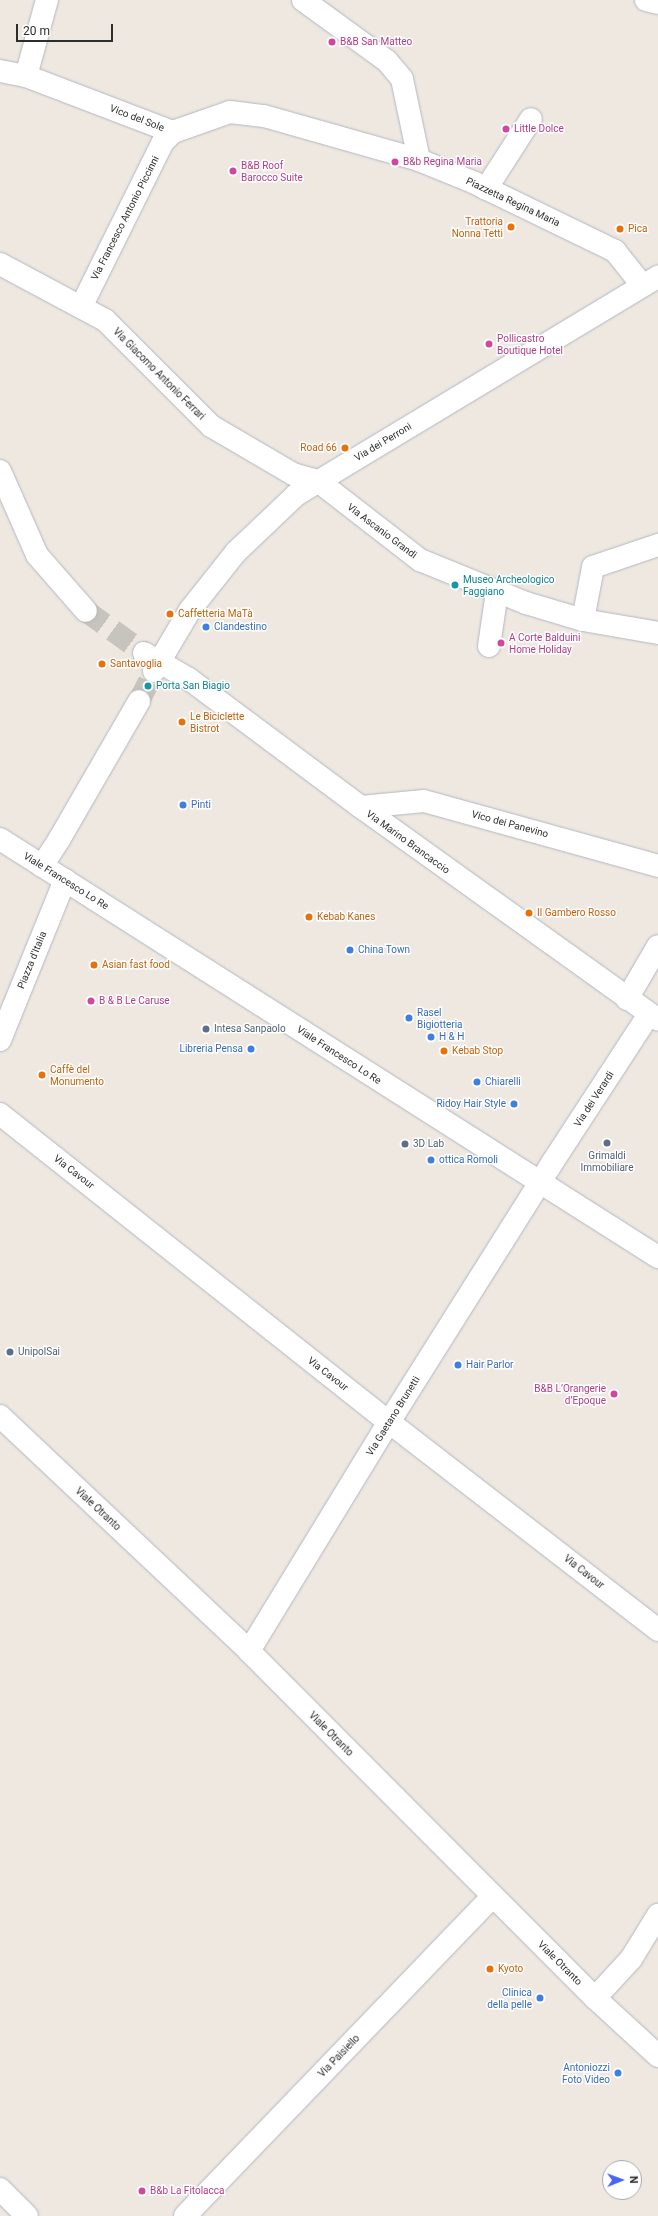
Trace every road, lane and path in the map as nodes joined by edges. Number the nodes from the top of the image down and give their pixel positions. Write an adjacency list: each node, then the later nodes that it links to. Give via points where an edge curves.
1 (47, 0): 4 (street)
2 (303, 0): 8 (street, via 387,61 402,79)
3 (0, 71): 4 (street, Vico del Sole)
4 (26, 76): 6 (street, Vico del Sole)
5 (531, 119): 9 (street)
6 (173, 132): 7 (street, Vico del Sole, via 230,112 264,116); 12 (street, Via Francesco Antonio Piccinni, via 163,142)
7 (367, 146): 8 (street, Piazzetta Regina Maria)
8 (419, 160): 9 (street, Piazzetta Regina Maria)
9 (486, 189): 11 (street, Piazzetta Regina Maria, via 615,251)
10 (0, 264): 12 (street, Via Giacomo Antonio Ferrari)
11 (650, 281): 14 (street, Via dei Perroni)
12 (81, 307): 14 (street, Via Giacomo Antonio Ferrari, via 105,320 211,426 293,474)
13 (0, 471): 17 (street, via 37,555)
14 (318, 481): 16 (street, Via Ascanio Grandi, via 420,560); 21 (street, Via dei Perroni, via 296,495 236,552)
15 (658, 545): 18 (street, via 593,568)
16 (497, 592): 18 (street, Via Ascanio Grandi); 20 (street)
17 (86, 611)
18 (583, 620): 19 (street, Via Ascanio Grandi)
19 (658, 633)
20 (489, 646)
21 (152, 662): 23 (street, Via Marino Brancaccio, via 189,679)
22 (139, 701): 25 (street)
23 (361, 807): 26 (street, Vico dei Panevino, via 424,801); 29 (street, Via Marino Brancaccio)
24 (0, 839): 25 (street, Viale Francesco Lo Re)
25 (42, 866): 27 (street, Viale Francesco Lo Re)
26 (658, 866)
27 (65, 880): 31 (street, Piazza d'Italia); 33 (street, Viale Francesco Lo Re)
28 (658, 946): 29 (street)
29 (627, 999): 30 (street, Via Marino Brancaccio)
30 (653, 1017): 33 (street, Via dei Verardi)
31 (0, 1040)
32 (0, 1114): 36 (street, Via Cavour)
33 (540, 1183): 34 (street, Viale Francesco Lo Re); 36 (street, Via Gaetano Brunetti)
34 (658, 1257)
35 (0, 1416): 38 (street, Viale Otranto)
36 (389, 1422): 37 (street, Via Cavour); 38 (street, Via Gaetano Brunetti)
37 (658, 1630)
38 (249, 1650): 39 (street, Viale Otranto)
39 (494, 1896): 41 (street, Viale Otranto); 45 (street, Via Paisiello)
40 (658, 1915): 41 (street, via 631,1959)
41 (595, 1998): 42 (street, Viale Otranto)
42 (658, 2056)
43 (0, 2189): 44 (street)
44 (27, 2216)
45 (185, 2216)

